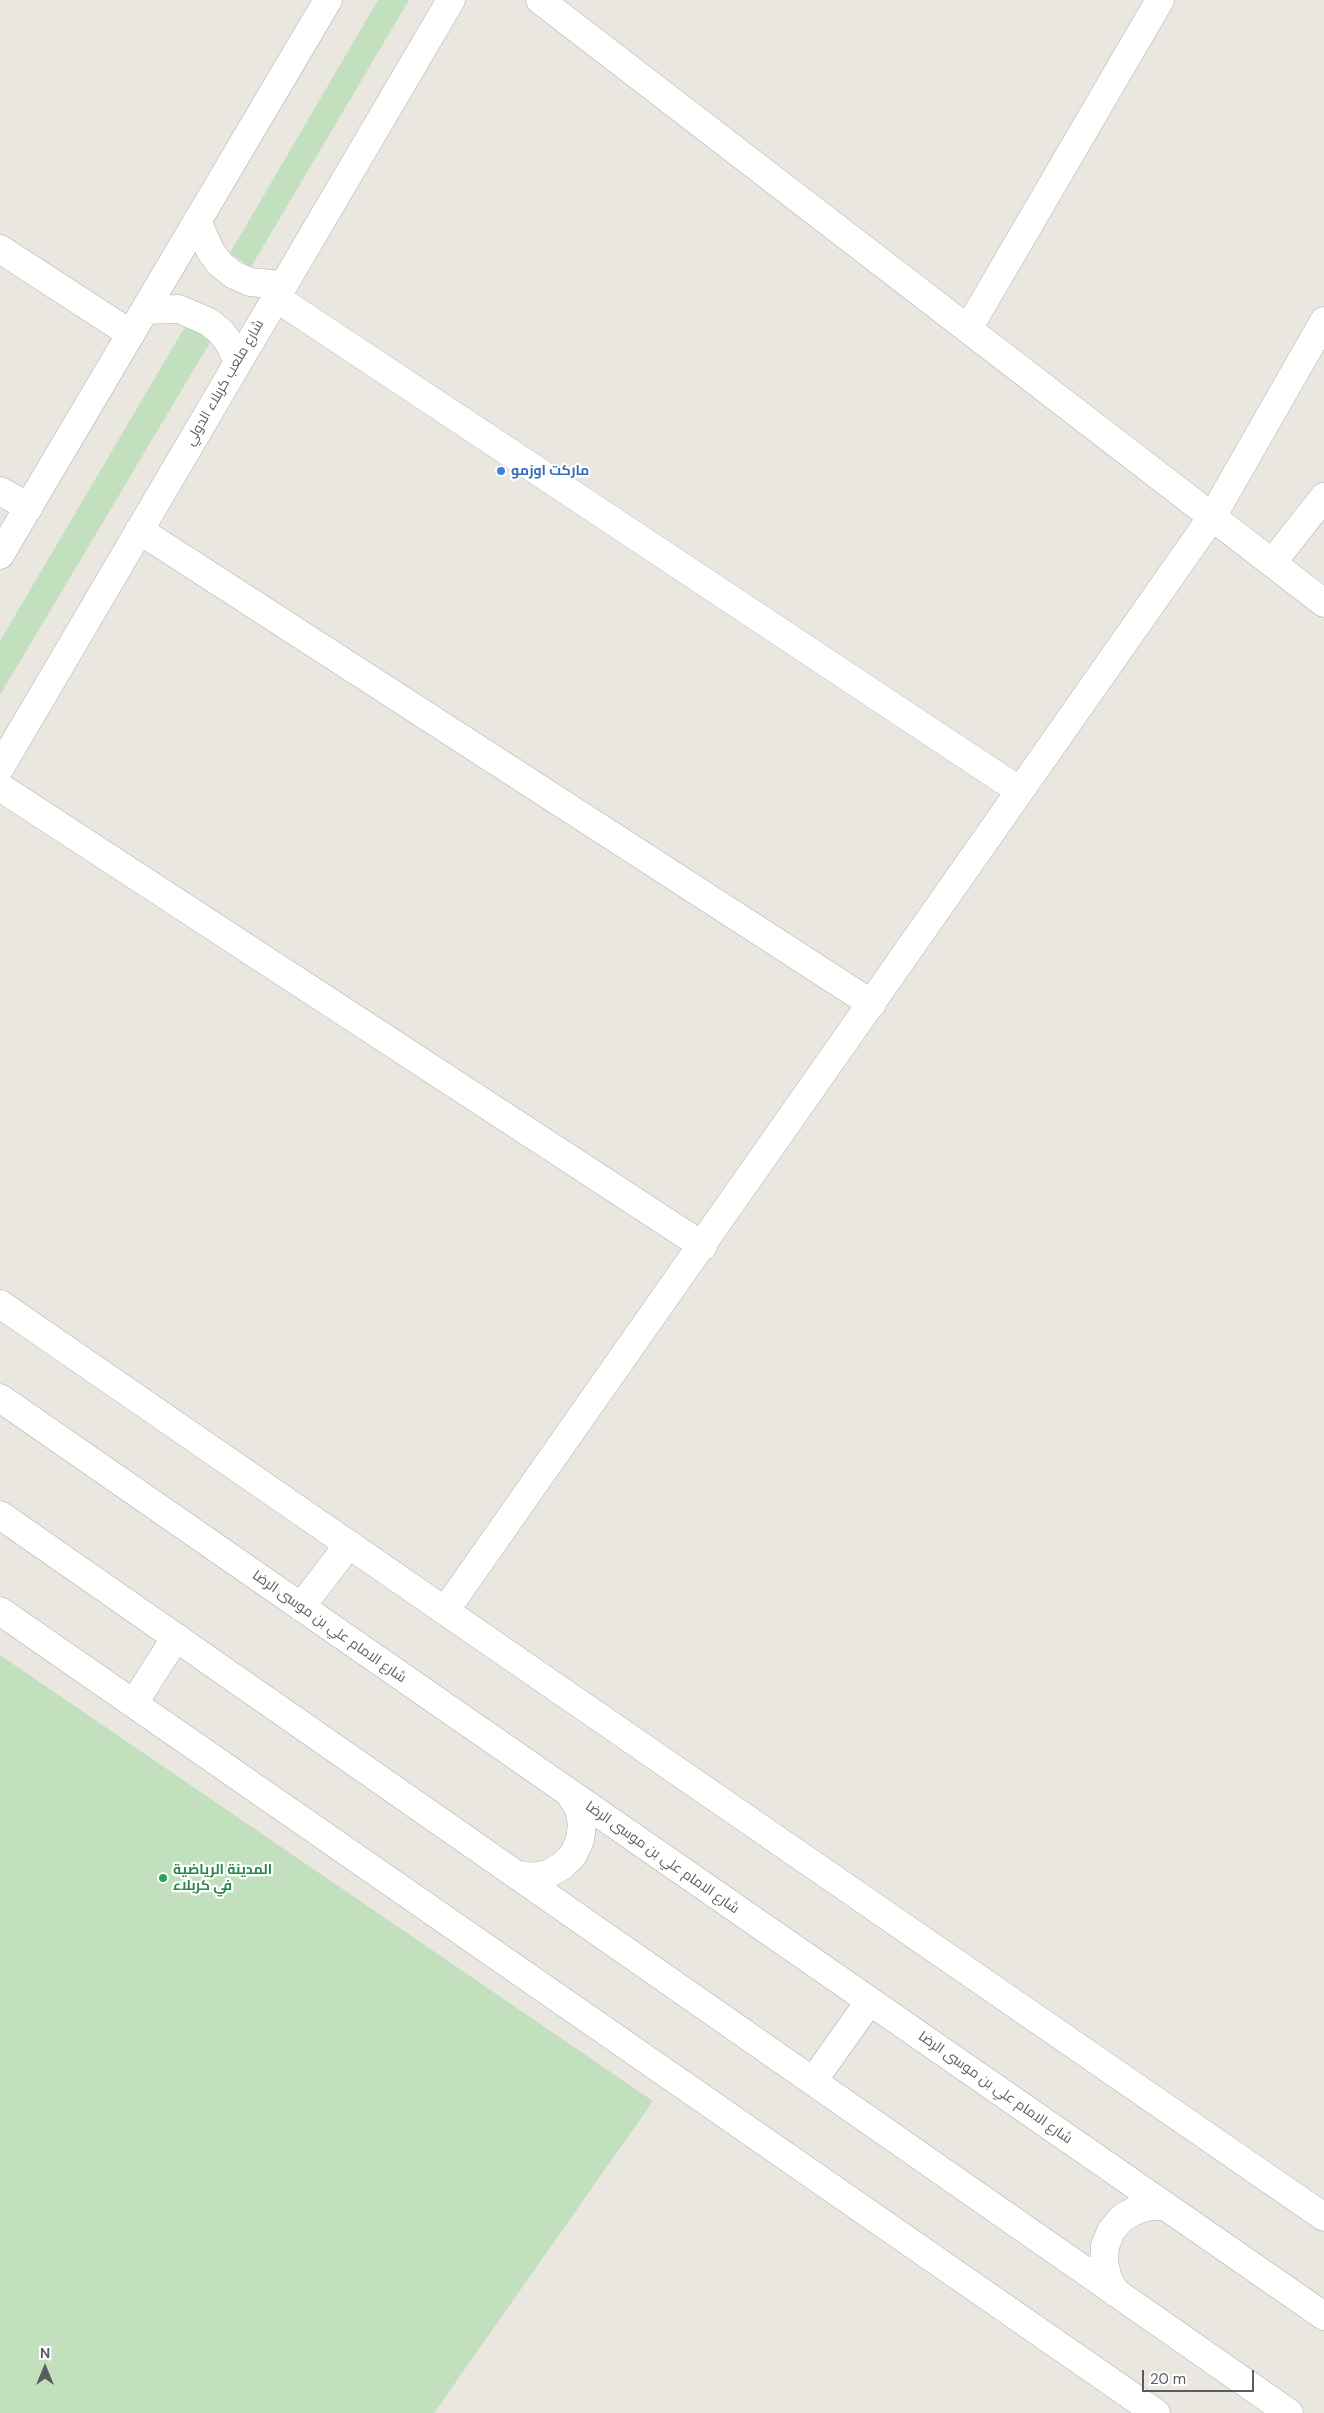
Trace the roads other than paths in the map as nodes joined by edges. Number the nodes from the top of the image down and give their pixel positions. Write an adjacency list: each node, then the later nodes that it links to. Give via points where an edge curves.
1 (328, 0): 5 (street)
2 (451, 0): 7 (street, شارع ملعب كربلاء الدولي)
3 (540, 0): 10 (street)
4 (1160, 0): 10 (street)
5 (197, 221): 7 (street, via 211,252 221,265 234,275); 8 (street)
6 (0, 249): 11 (street)
7 (279, 291): 12 (street, شارع ملعب كربلاء الدولي); 23 (street)
8 (145, 310): 11 (street); 12 (street, via 179,309 209,322 222,333)
9 (1324, 321): 16 (street)
10 (968, 329): 16 (street)
11 (131, 334): 15 (street)
12 (238, 361): 17 (street, شارع ملعب كربلاء الدولي)
13 (0, 491): 15 (street)
14 (1324, 497): 19 (street)
15 (29, 507): 18 (street)
16 (1212, 517): 19 (street); 23 (street)
17 (139, 530): 21 (street, شارع ملعب كربلاء الدولي); 24 (street)
18 (0, 555)
19 (1272, 563): 20 (street)
20 (1324, 603)
21 (0, 768)
22 (0, 787): 25 (street)
23 (1020, 791): 24 (street)
24 (872, 1004): 25 (street)
25 (703, 1246): 32 (street)
26 (0, 1304): 29 (street)
27 (0, 1398): 30 (street, شارع الامام علي بن موسى الرضا)
28 (0, 1515): 33 (street)
29 (349, 1544): 30 (street); 32 (street)
30 (301, 1607): 35 (street, شارع الامام علي بن موسى الرضا)
31 (0, 1610): 34 (street)
32 (445, 1611): 40 (street)
33 (176, 1637): 34 (street); 36 (street)
34 (134, 1703): 43 (street)
35 (570, 1794): 36 (street, via 579,1808 582,1824 580,1840 573,1855 548,1874 532,1877); 37 (street, شارع الامام علي بن موسى الرضا)
36 (516, 1874): 38 (street)
37 (869, 2002): 38 (street); 39 (street, شارع الامام علي بن موسى الرضا)
38 (814, 2081): 41 (street)
39 (1165, 2206): 41 (street, via 1136,2210 1122,2218 1111,2232 1105,2246 1104,2263); 42 (street, شارع الامام علي بن موسى الرضا)
40 (1324, 2217)
41 (1116, 2292): 44 (street)
42 (1324, 2316)
43 (1156, 2413)
44 (1289, 2413)

